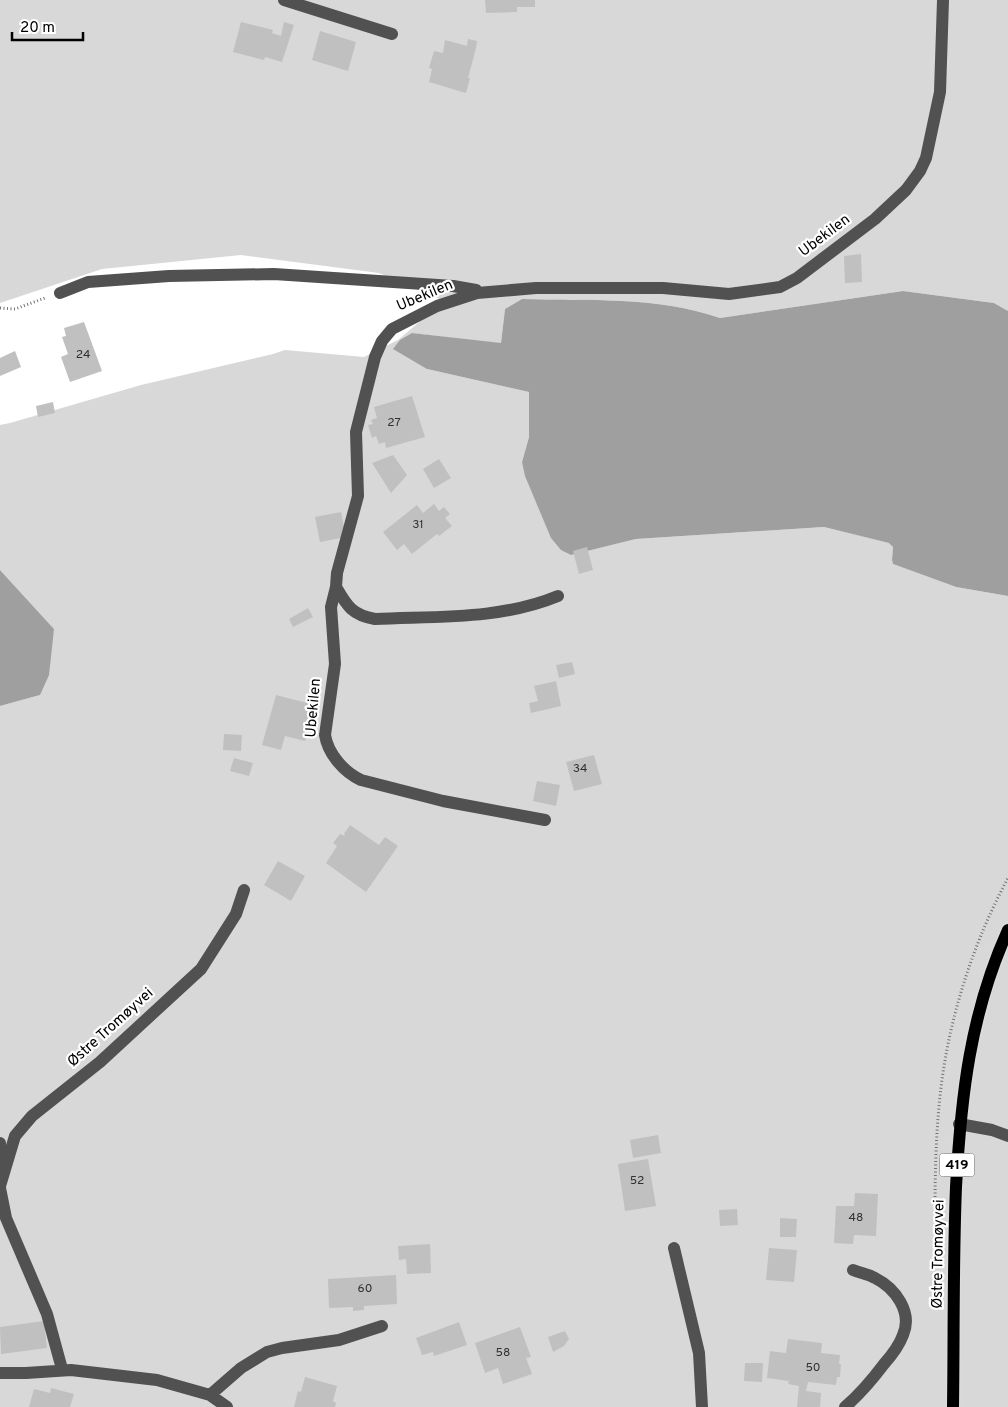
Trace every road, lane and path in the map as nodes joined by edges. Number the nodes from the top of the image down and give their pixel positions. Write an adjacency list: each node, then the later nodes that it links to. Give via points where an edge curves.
1 (284, 0): 3 (street)
2 (943, 0): 5 (street, Ubekilen, via 940,92 926,158 920,171 906,190 875,219 796,278 780,287 730,294 663,288 536,288)
3 (392, 34)
4 (60, 293): 5 (street, via 88,282 169,276 274,274 453,286 476,290); 6 (path, via 15,309)
5 (477, 293): 7 (street, Ubekilen, via 437,306 399,325 382,341 356,432 358,496)
6 (0, 308)
7 (336, 587): 8 (street, via 352,611 375,619 496,613); 9 (street, Ubekilen, via 331,607 335,664 325,735 326,745 348,774 443,801)
8 (558, 596)
9 (545, 820)
10 (244, 890): 16 (street, Østre Tromøyvei, via 236,914 201,969 100,1062 32,1116 15,1136)
11 (1008, 930): 12 (main road, Østre Tromøyvei / 419, via 978,1013 968,1056)
12 (959, 1124): 13 (street); 26 (main road, Østre Tromøyvei / 419, via 954,1236)
13 (1008, 1136)
14 (0, 1143): 15 (street)
15 (0, 1172)
16 (0, 1187): 20 (street, Østre Tromøyvei, via 6,1218 48,1314)
17 (674, 1248): 24 (street, via 698,1353)
18 (853, 1270): 25 (street, via 875,1278 893,1290 906,1317 904,1333 896,1349 863,1391)
19 (382, 1326): 22 (street, via 339,1340 268,1352 241,1368)
20 (62, 1370): 21 (street); 22 (street, via 157,1380)
21 (0, 1373)
22 (210, 1395): 23 (street)
23 (227, 1407)
24 (702, 1407)
25 (845, 1407)
26 (953, 1407)

